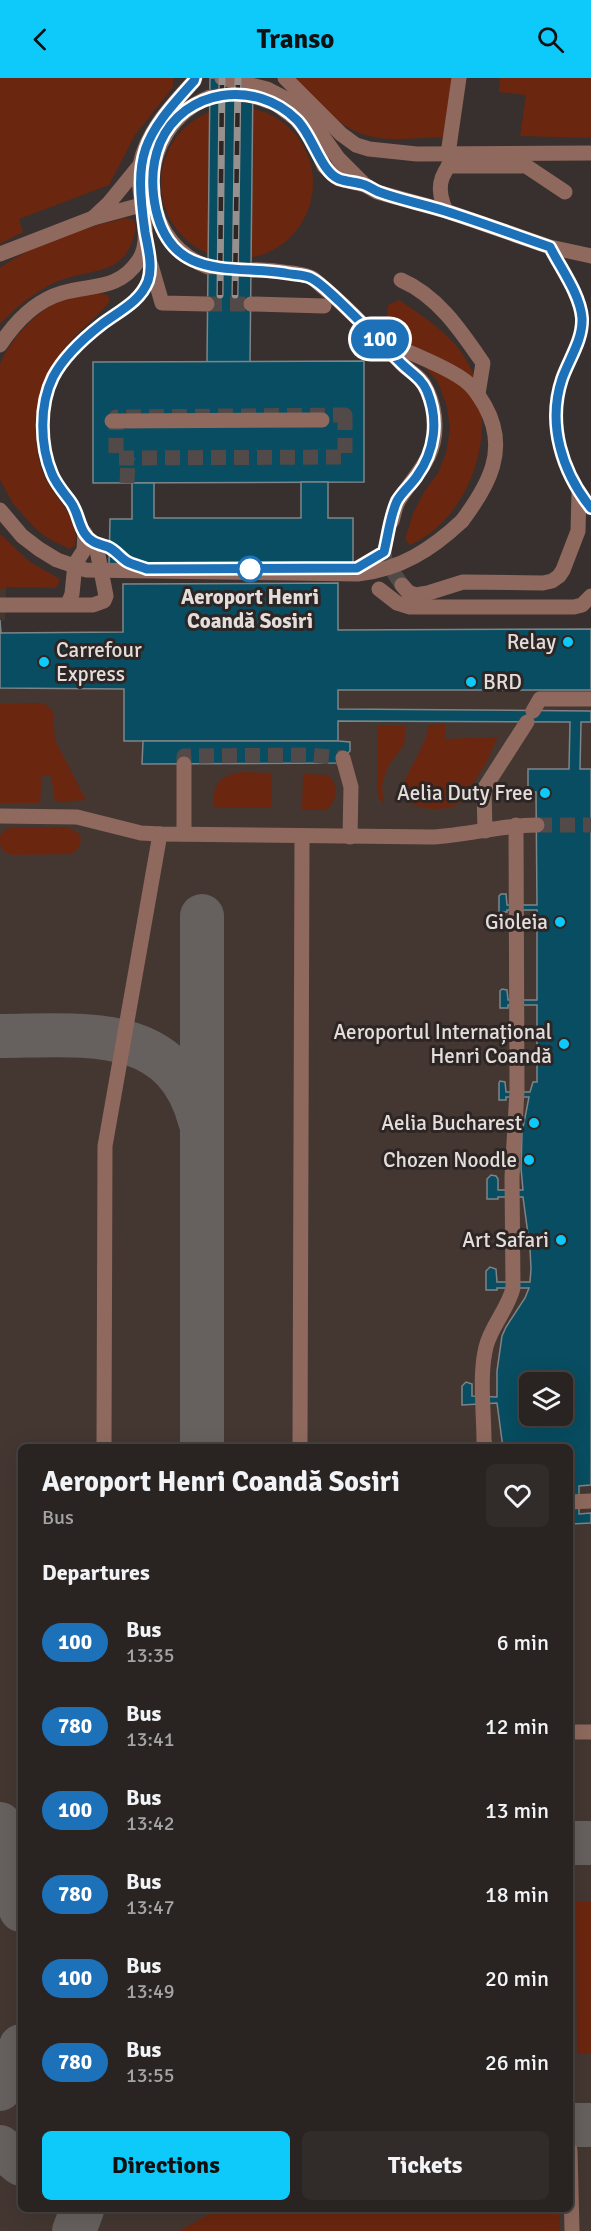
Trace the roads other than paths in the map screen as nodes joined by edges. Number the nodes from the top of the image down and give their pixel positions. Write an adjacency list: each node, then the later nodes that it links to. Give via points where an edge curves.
1 (195, 78): 9 (street, via 149,138)
2 (222, 78): 10 (street, via 267,89 294,103)
3 (285, 78): 8 (street, via 356,145)
4 (459, 78): 8 (street)
5 (253, 96): 10 (street, via 276,104 296,119 331,174)
6 (210, 97): 18 (street, via 182,113 167,131 152,174 163,231 180,252)
7 (591, 153): 8 (street)
8 (452, 158): 11 (street, via 526,166); 13 (street, via 439,180)
9 (140, 165): 12 (street); 14 (street)
10 (365, 185): 13 (street)
11 (565, 192)
12 (141, 205): 14 (street); 25 (street, via 146,234 144,250 132,269 110,284 47,299 20,319)
13 (446, 211): 16 (street, via 550,247)
14 (93, 218): 15 (street)
15 (0, 254)
16 (591, 256)
17 (151, 265): 21 (street, via 162,303)
18 (208, 267)
19 (251, 270): 24 (street, via 310,277)
20 (401, 280): 26 (street, via 440,306 467,339 483,363)
21 (207, 304)
22 (251, 304): 23 (street)
23 (324, 306)
24 (380, 339): 26 (street, via 457,375); 31 (street, via 423,383 435,430 426,463 398,501)
25 (0, 345)
26 (478, 394): 30 (street, bridge, via 494,425 497,444 484,490 462,521 432,547 393,568 358,574 86,570 57,560 22,536)
27 (322, 420): 28 (street)
28 (112, 421)
29 (579, 493): 34 (street, via 578,531 560,576 552,581 463,582 416,595)
30 (0, 510)
31 (392, 521)
32 (85, 533): 37 (street)
33 (96, 544): 37 (street, via 104,601 93,605)
34 (402, 585)
35 (379, 589): 36 (street, via 397,603 410,607 574,607)
36 (591, 597)
37 (68, 604): 38 (street)
38 (0, 605)
39 (591, 699): 45 (street, via 540,699 484,789)
40 (343, 759): 49 (street, via 351,787)
41 (184, 764): 47 (street)
42 (0, 816): 46 (street, via 77,817)
43 (516, 825): 44 (street); 45 (street); 52 (street, via 513,1288 486,1347)
44 (537, 825)
45 (485, 831): 49 (street, via 457,836)
46 (160, 834): 47 (street); 50 (street, via 105,1146)
47 (184, 834): 48 (street)
48 (302, 837): 49 (street); 51 (street)
49 (350, 837)
50 (104, 1444)
51 (300, 1444)
52 (485, 1444)
53 (591, 1501): 54 (street)
54 (573, 1502)
55 (573, 1732): 56 (street)
56 (591, 1732)
57 (572, 2212): 58 (street)
58 (572, 2231)

